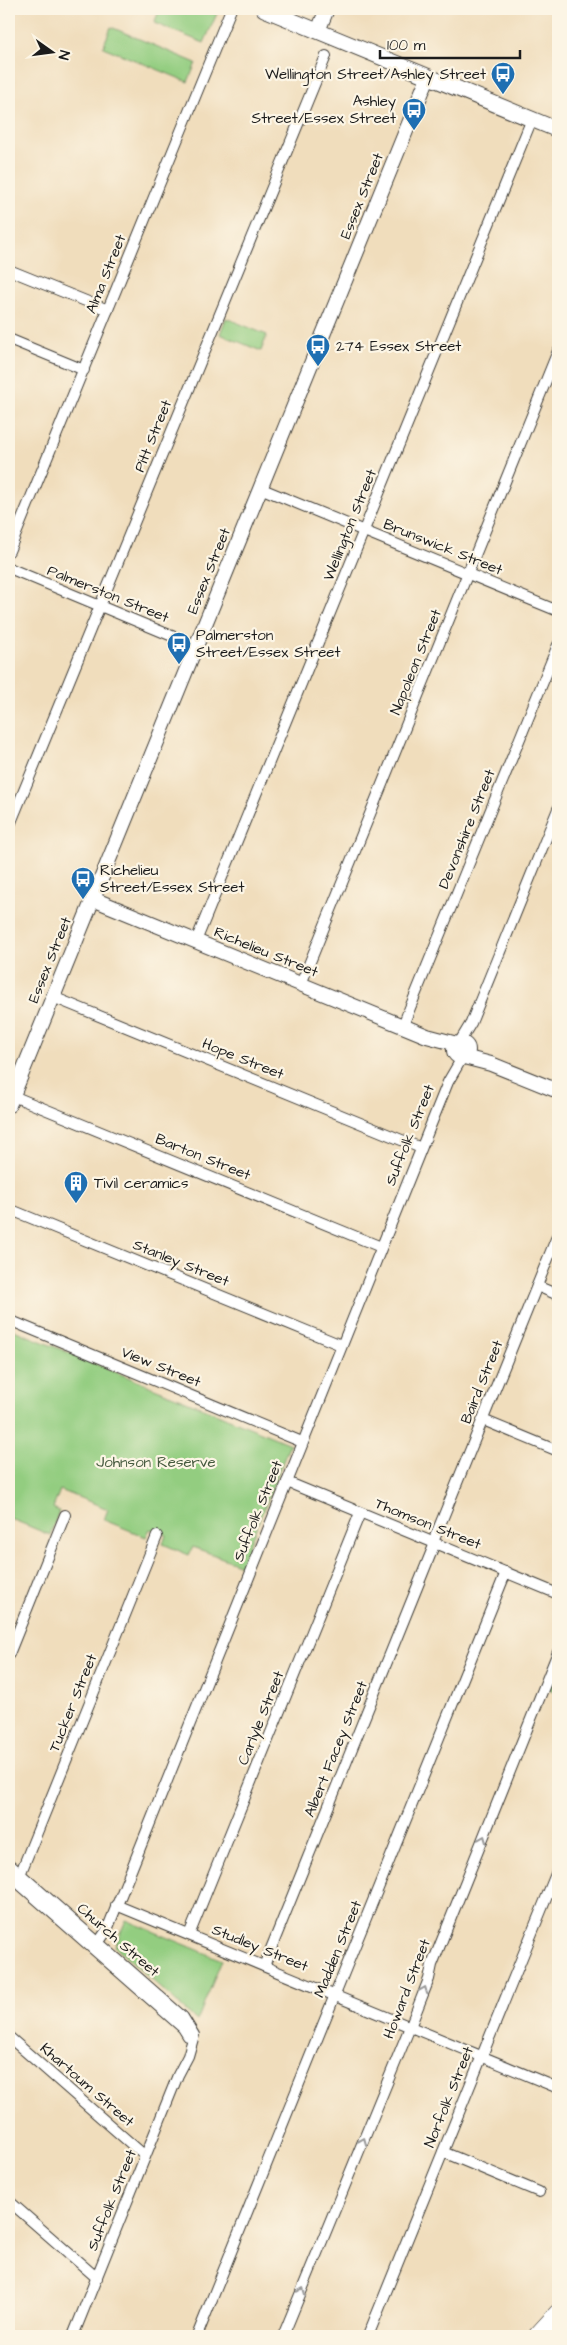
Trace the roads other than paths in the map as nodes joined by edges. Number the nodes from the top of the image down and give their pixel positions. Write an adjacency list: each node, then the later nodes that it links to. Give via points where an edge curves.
1 (231, 9): 10 (street, Alma Street)
2 (264, 9): 4 (main road)
3 (327, 9): 4 (street)
4 (318, 31): 6 (main road)
5 (326, 56): 19 (street, Pitt Street)
6 (428, 77): 7 (main road); 14 (street, Essex Street)
7 (532, 119): 8 (main road); 15 (street, Wellington Street)
8 (558, 130)
9 (9, 270): 10 (street)
10 (108, 310): 13 (street, Alma Street)
11 (9, 339): 13 (street)
12 (558, 351): 18 (street, Napoleon Street)
13 (84, 370): 16 (street, Alma Street)
14 (260, 488): 15 (street, Brunswick Street); 22 (street, Essex Street)
15 (364, 531): 18 (street, Brunswick Street); 27 (street, Wellington Street)
16 (9, 551)
17 (9, 568): 19 (street, Palmerston Street)
18 (468, 574): 20 (street, Brunswick Street); 28 (street, Napoleon Street)
19 (99, 606): 22 (street, Palmerston Street); 25 (street, Pitt Street)
20 (558, 611)
21 (558, 645): 30 (street, Devonshire Street)
22 (196, 646): 26 (street, Essex Street)
23 (558, 809): 24 (street, Suffolk Street)
24 (556, 823): 31 (street, Suffolk Street)
25 (9, 827)
26 (93, 899): 27 (street, Richelieu Street); 29 (street, Essex Street)
27 (196, 941): 28 (street, Richelieu Street)
28 (301, 984): 30 (street, Richelieu Street)
29 (52, 997): 33 (street, Essex Street); 34 (street, Hope Street)
30 (403, 1025): 31 (street, Richelieu Street)
31 (461, 1050): 32 (street, Richelieu Street); 34 (street, Suffolk Street)
32 (558, 1091)
33 (11, 1100): 37 (street, Barton Street)
34 (421, 1148): 37 (street, Suffolk Street)
35 (9, 1209): 41 (street, Stanley Street)
36 (558, 1234): 38 (street, Baird Street)
37 (381, 1247): 41 (street, Suffolk Street)
38 (537, 1286): 39 (street); 42 (street, Baird Street)
39 (558, 1295)
40 (9, 1320): 43 (street, View Street)
41 (341, 1345): 43 (street, Suffolk Street)
42 (482, 1420): 44 (street); 49 (street, Baird Street)
43 (302, 1442): 45 (street, Suffolk Street)
44 (558, 1451)
45 (287, 1482): 46 (street, Thomson Street); 57 (street, Suffolk Street)
46 (360, 1513): 49 (street, Thomson Street); 58 (street, Carlyle Street)
47 (65, 1514): 53 (street)
48 (157, 1536): 56 (street, Tucker Street)
49 (434, 1543): 50 (street, Thomson Street); 60 (street, Albert Facey Street)
50 (506, 1572): 51 (street, Thomson Street); 61 (street, Madden Street)
51 (558, 1594)
52 (558, 1652): 62 (street, Howard Street, one-way to 52)
53 (9, 1654)
54 (9, 1864): 56 (street, Church Street)
55 (558, 1869): 65 (street, Norfolk Street)
56 (16, 1877): 59 (street, Church Street)
57 (116, 1905): 58 (street, Studley Street); 59 (street, Suffolk Street, via 107,1930)
58 (189, 1935): 60 (street, Studley Street)
59 (96, 1946): 64 (street, Church Street, via 183,2028)
60 (264, 1966): 61 (street, Studley Street)
61 (336, 1996): 62 (street, Studley Street); 74 (street, Madden Street)
62 (410, 2027): 65 (street, Studley Street); 75 (street, Howard Street, one-way to 62)
63 (9, 2037): 68 (street, Khartoum Street)
64 (190, 2045): 68 (street, Suffolk Street)
65 (482, 2056): 66 (street, Studley Street); 67 (street, Norfolk Street)
66 (557, 2084)
67 (443, 2152): 69 (street); 76 (street, Norfolk Street)
68 (146, 2156): 71 (street, Suffolk Street)
69 (539, 2192)
70 (9, 2201): 71 (street)
71 (96, 2278): 73 (street, Suffolk Street)
72 (558, 2313): 77 (highway)
73 (73, 2336)
74 (198, 2336)
75 (284, 2336)
76 (368, 2336)
77 (537, 2336)

